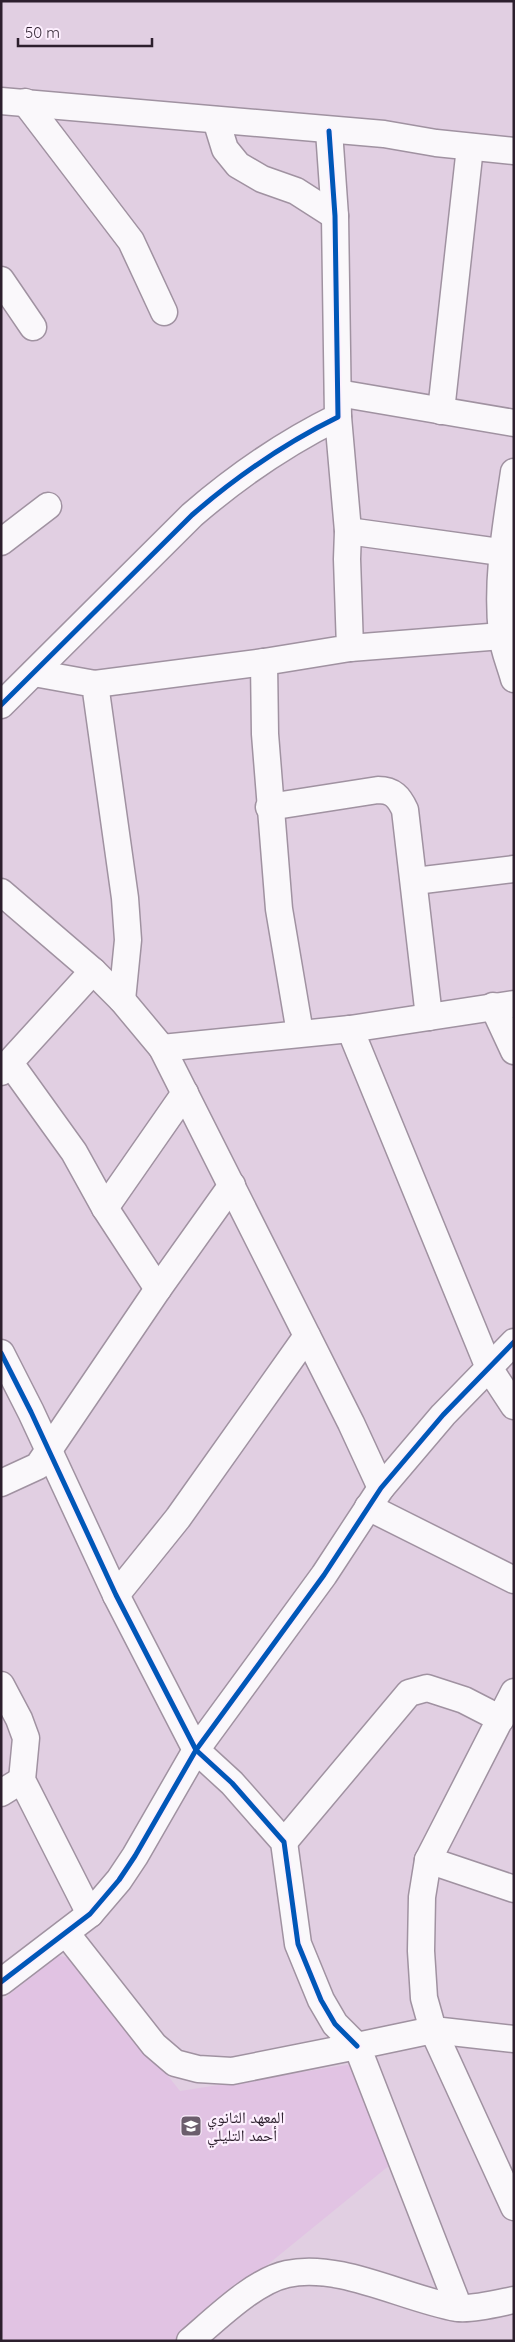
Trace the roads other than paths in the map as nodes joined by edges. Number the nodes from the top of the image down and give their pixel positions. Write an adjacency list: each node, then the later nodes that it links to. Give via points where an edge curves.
1 (13, 102): 2 (street); 8 (street, via 131,241)
2 (216, 120): 3 (street); 6 (street, via 225,149 238,165 262,179 296,191)
3 (328, 131): 4 (street, via 384,134); 6 (street)
4 (470, 147): 5 (street); 11 (street)
5 (514, 151)
6 (335, 216): 10 (street)
7 (1, 280): 9 (street)
8 (164, 312)
9 (33, 327)
10 (338, 405): 11 (street); 15 (street); 21 (street, via 224,487 192,515)
11 (441, 411): 12 (street)
12 (514, 423)
13 (514, 472): 17 (street)
14 (48, 506): 16 (street)
15 (348, 531): 17 (street); 19 (street)
16 (1, 542)
17 (508, 553): 18 (street, via 500,600)
18 (502, 636): 19 (street); 22 (street)
19 (350, 648): 20 (street)
20 (264, 662): 23 (street); 25 (street)
21 (34, 673): 23 (street); 24 (street)
22 (514, 679)
23 (95, 684): 30 (street, via 125,898 128,940)
24 (1, 705)
25 (269, 807): 27 (street, via 388,790 400,799 405,810); 34 (street, via 279,909)
26 (514, 869): 27 (street)
27 (415, 881): 32 (street)
28 (1, 892): 29 (street)
29 (93, 971): 30 (street); 37 (street)
30 (122, 1000): 35 (street)
31 (503, 1005): 32 (street); 36 (street)
32 (429, 1016): 33 (street)
33 (350, 1029): 34 (street); 45 (street)
34 (300, 1033): 35 (street)
35 (162, 1048): 38 (street)
36 (514, 1051)
37 (6, 1068): 40 (street, via 74,1152)
38 (185, 1093): 39 (street); 40 (street)
39 (232, 1185): 41 (street); 42 (street)
40 (105, 1208): 41 (street)
41 (158, 1289): 47 (street)
42 (308, 1336): 49 (street); 51 (street, via 178,1518)
43 (514, 1342): 45 (street)
44 (1, 1353): 47 (street)
45 (489, 1368): 46 (street); 49 (street, via 443,1415)
46 (514, 1406)
47 (49, 1451): 48 (street, via 38,1466); 51 (street)
48 (1, 1483)
49 (375, 1497): 50 (street); 55 (street, via 324,1575)
50 (514, 1580)
51 (116, 1595): 55 (street)
52 (1, 1685): 56 (street, via 26,1738)
53 (514, 1692): 54 (street)
54 (501, 1719): 57 (street, via 464,1700 427,1688 408,1693); 58 (street)
55 (196, 1750): 57 (street, via 232,1783); 60 (street, via 135,1856)
56 (12, 1787): 60 (street)
57 (284, 1842): 65 (street, via 298,1944 321,2000 335,2024)
58 (428, 1860): 59 (street); 63 (street, via 422,1897 421,1951 424,1998)
59 (514, 1888)
60 (90, 1914): 61 (street)
61 (66, 1933): 62 (street); 65 (street, via 154,2045 175,2063 198,2070 232,2071)
62 (1, 1982)
63 (433, 2030): 64 (street); 65 (street); 66 (street)
64 (514, 2039)
65 (356, 2046): 68 (street)
66 (514, 2206)
67 (514, 2300): 68 (street)
68 (459, 2308): 69 (street, via 327,2272 286,2274 242,2298)
69 (190, 2341)

